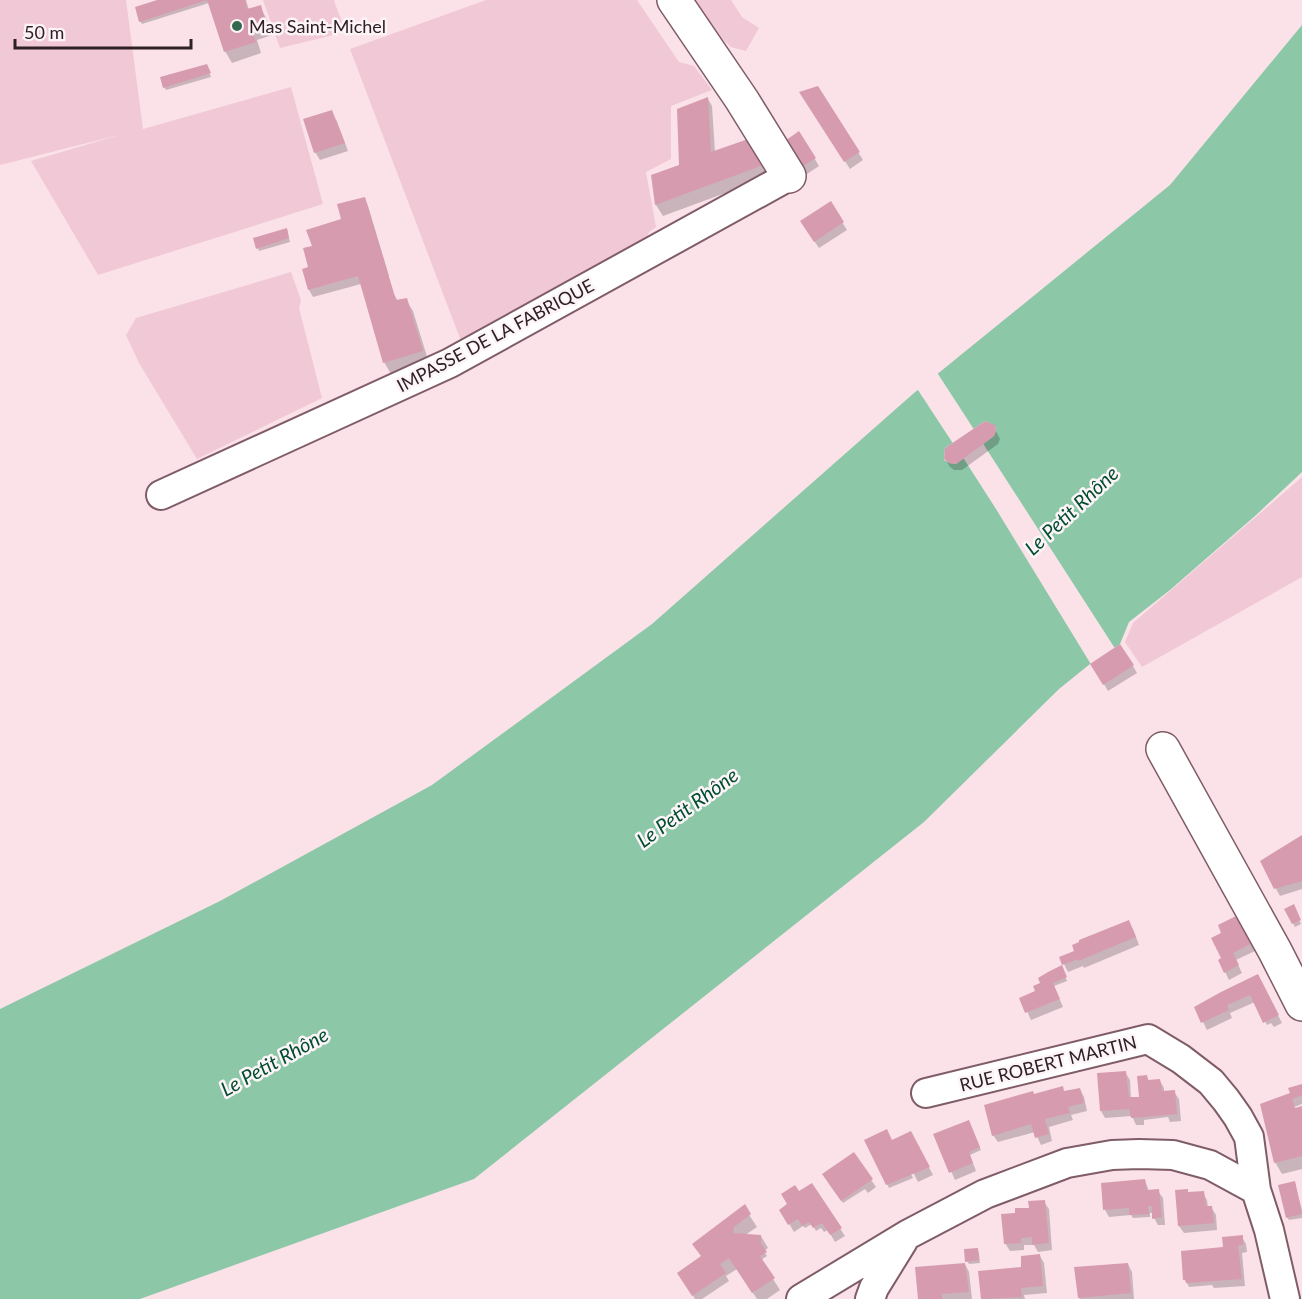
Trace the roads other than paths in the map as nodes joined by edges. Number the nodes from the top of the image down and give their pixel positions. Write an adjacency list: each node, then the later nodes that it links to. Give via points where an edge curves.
1 (674, 0): 2 (street)
2 (789, 176): 3 (street, IMPASSE DE LA FABRIQUE, via 450,363)
3 (161, 495)
4 (1163, 749): 5 (street)
5 (1302, 1004)
6 (926, 1093): 7 (street, RUE ROBERT MARTIN, via 1148,1039 1211,1082 1226,1100 1249,1137)
7 (1256, 1190): 8 (street, via 1209,1165 1173,1155 1112,1155 1067,1163 985,1194); 11 (street, RUE ROBERT MARTIN)
8 (907, 1235): 9 (street); 10 (street)
9 (801, 1299)
10 (870, 1299)
11 (1285, 1299)

